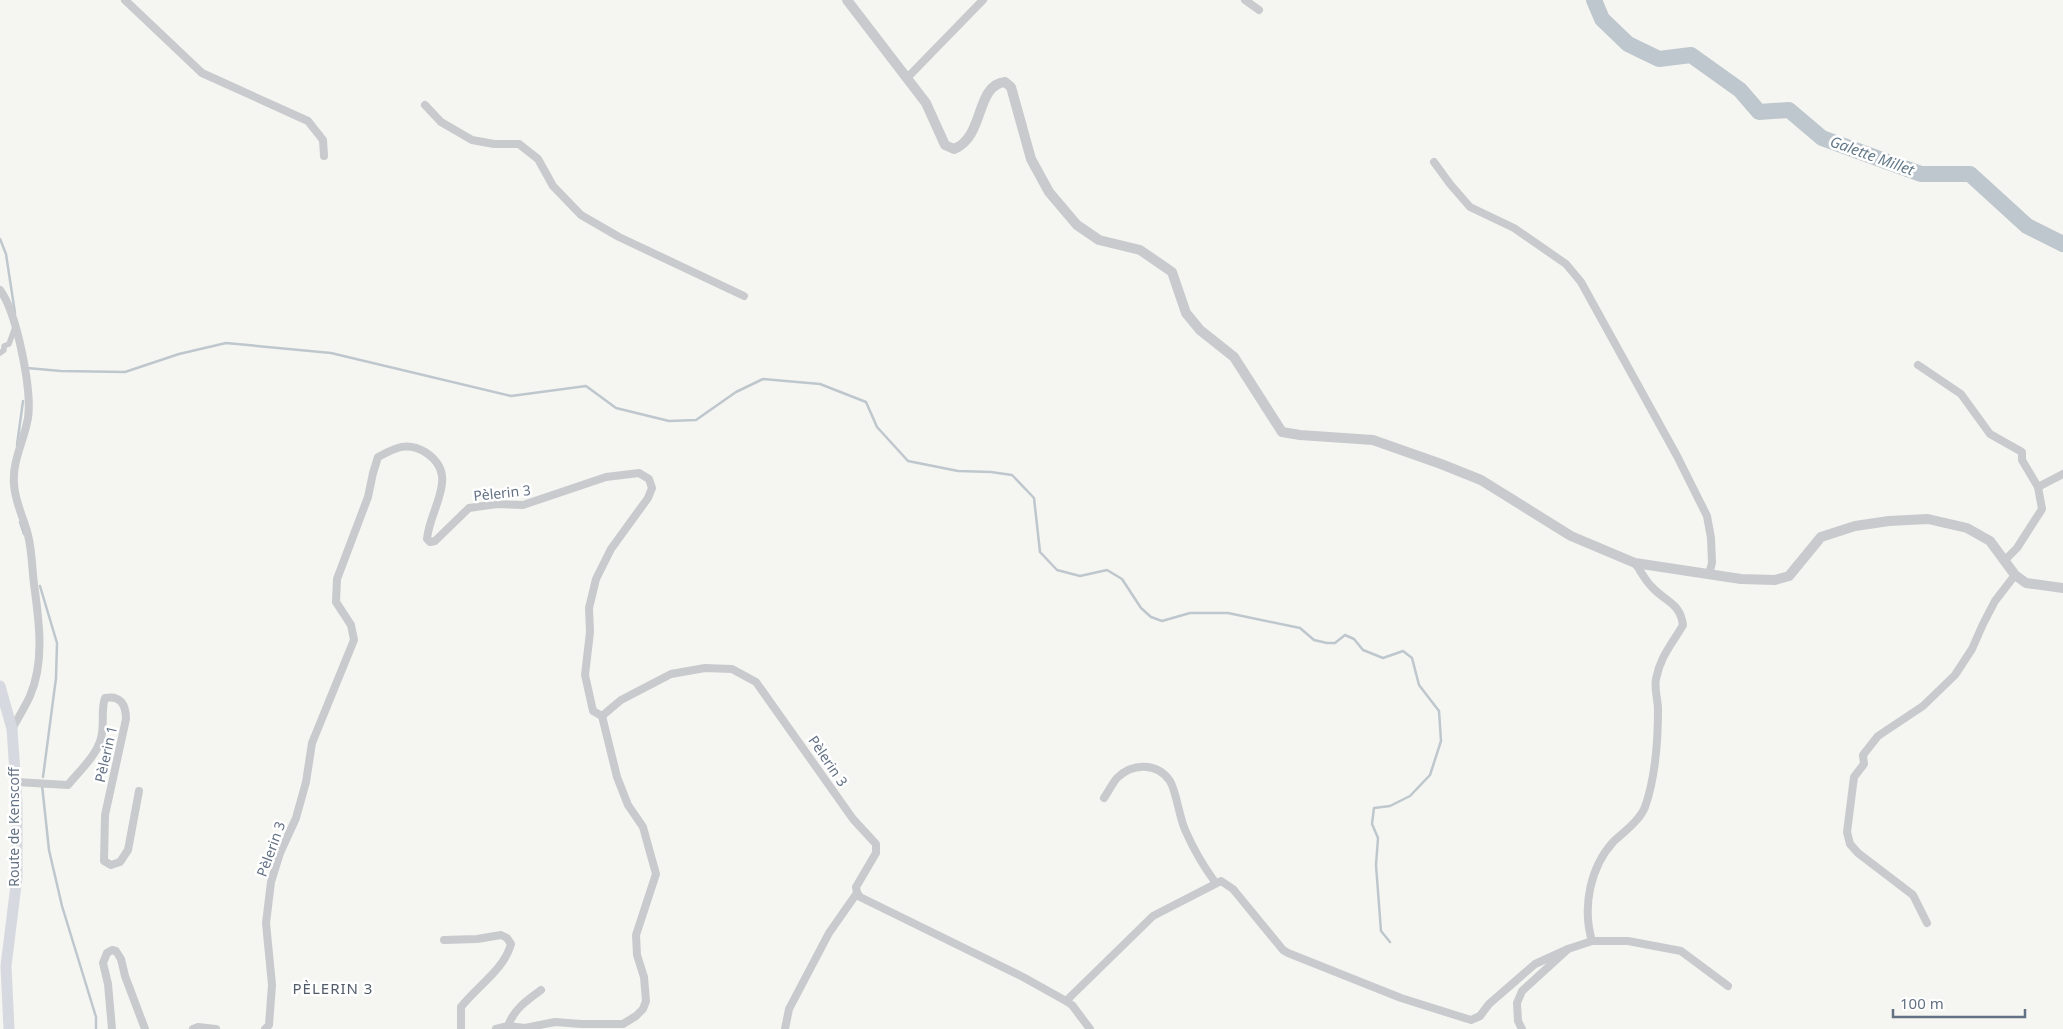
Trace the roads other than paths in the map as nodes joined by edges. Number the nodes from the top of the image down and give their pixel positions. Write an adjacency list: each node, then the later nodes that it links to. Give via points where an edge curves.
1 (125, 0): 8 (street, via 202,73 308,121 324,140)
2 (847, 0): 6 (street)
3 (983, 0): 6 (street)
4 (1245, 0): 5 (street)
5 (1259, 10)
6 (907, 78): 18 (street, via 926,104 945,146 954,149 964,146 989,89 998,82 1011,86 1031,160 1048,192 1078,225 1099,240 1140,250 1172,272 1186,313 1200,330 1234,357 1282,432 1373,440 1441,464 1481,480 1571,536)
7 (425, 105): 11 (street, via 441,122 472,140 519,144 538,159 553,186 581,216)
8 (324, 156)
9 (1434, 162): 19 (street, via 1470,207 1514,228 1566,264 1581,282 1707,516 1712,563)
10 (0, 290): 12 (street)
11 (744, 296)
12 (15, 327): 13 (street, via 11,341); 24 (street, via 29,400 28,418 14,468 14,484 31,551 41,639 30,695)
13 (0, 353)
14 (1918, 365): 16 (street, via 1962,394 1990,434 2022,452 2022,460)
15 (2063, 474): 16 (street)
16 (2038, 487): 17 (street, via 2042,509 2018,548)
17 (2005, 560): 19 (street, via 1990,541 1967,528 1918,519 1855,526 1821,537 1789,576 1775,580); 20 (street)
18 (1635, 563): 19 (street); 32 (street, via 1651,586 1676,606 1682,614 1683,625 1666,648 1656,680 1656,757 1644,810 1611,844 1598,864 1589,891 1588,928)
19 (1709, 574)
20 (2015, 574): 21 (street, via 2026,583); 30 (street, via 1996,601 1955,675 1923,706 1878,736 1863,754 1864,764 1854,777 1847,832 1850,844 1858,854 1912,895)
21 (2063, 588)
22 (0, 686): 24 (main road, Route de Kenscoff)
23 (602, 716): 29 (street, Pèlerin 3, via 621,700 671,674 706,668 732,669 756,682 853,819 876,844 876,853 856,887); 37 (street, via 617,777 628,806 643,827 656,874 636,936 646,1001 636,1016); 45 (street, Pèlerin 3, via 593,711 585,675 589,608 596,579 611,549 648,498 652,488 649,479 639,473 606,477 523,505 469,508 435,541 430,542 426,538 428,528 443,486 442,471 435,459 418,448 401,445 378,457 368,497 337,579 336,602 351,625 354,640 312,743 296,818 270,882 266,923 272,985 269,1025)
24 (12, 729): 25 (main road, Route de Kenscoff)
25 (16, 782): 26 (street, Pèlerin 1, via 68,785 98,749 102,735 102,707 105,698 113,696 126,709 126,719 105,815 104,861 111,865 120,862 128,850); 40 (main road, Route de Kenscoff, via 17,877 6,966)
26 (139, 792)
27 (1104, 798): 28 (street, via 1116,779 1131,769 1153,766 1170,782 1186,832)
28 (1215, 882): 33 (street, via 1221,881 1233,889 1288,954 1401,998 1471,1020 1480,1016 1489,1004 1535,964); 36 (street, via 1153,916)
29 (857, 893): 36 (street, via 860,898); 49 (street, via 829,933 789,1009)
30 (1926, 922)
31 (444, 940): 46 (street, via 501,935 511,944 497,969 461,1007)
32 (1592, 941): 33 (street); 34 (street, via 1628,941 1680,951)
33 (1568, 949): 51 (street, via 1522,990 1517,1003)
34 (1728, 986)
35 (541, 990): 39 (street, via 520,1006 511,1016)
36 (1066, 1001): 50 (street)
37 (623, 1024): 38 (street); 48 (street)
38 (566, 1025): 39 (street, via 555,1022 525,1028)
39 (508, 1026): 47 (street)
40 (9, 1029)
41 (112, 1029): 42 (street, via 103,963 112,950 121,959)
42 (144, 1029)
43 (193, 1029): 44 (street)
44 (216, 1029)
45 (265, 1029)
46 (461, 1029)
47 (496, 1029)
48 (615, 1029)
49 (785, 1029)
50 (1090, 1029)
51 (1522, 1029)

